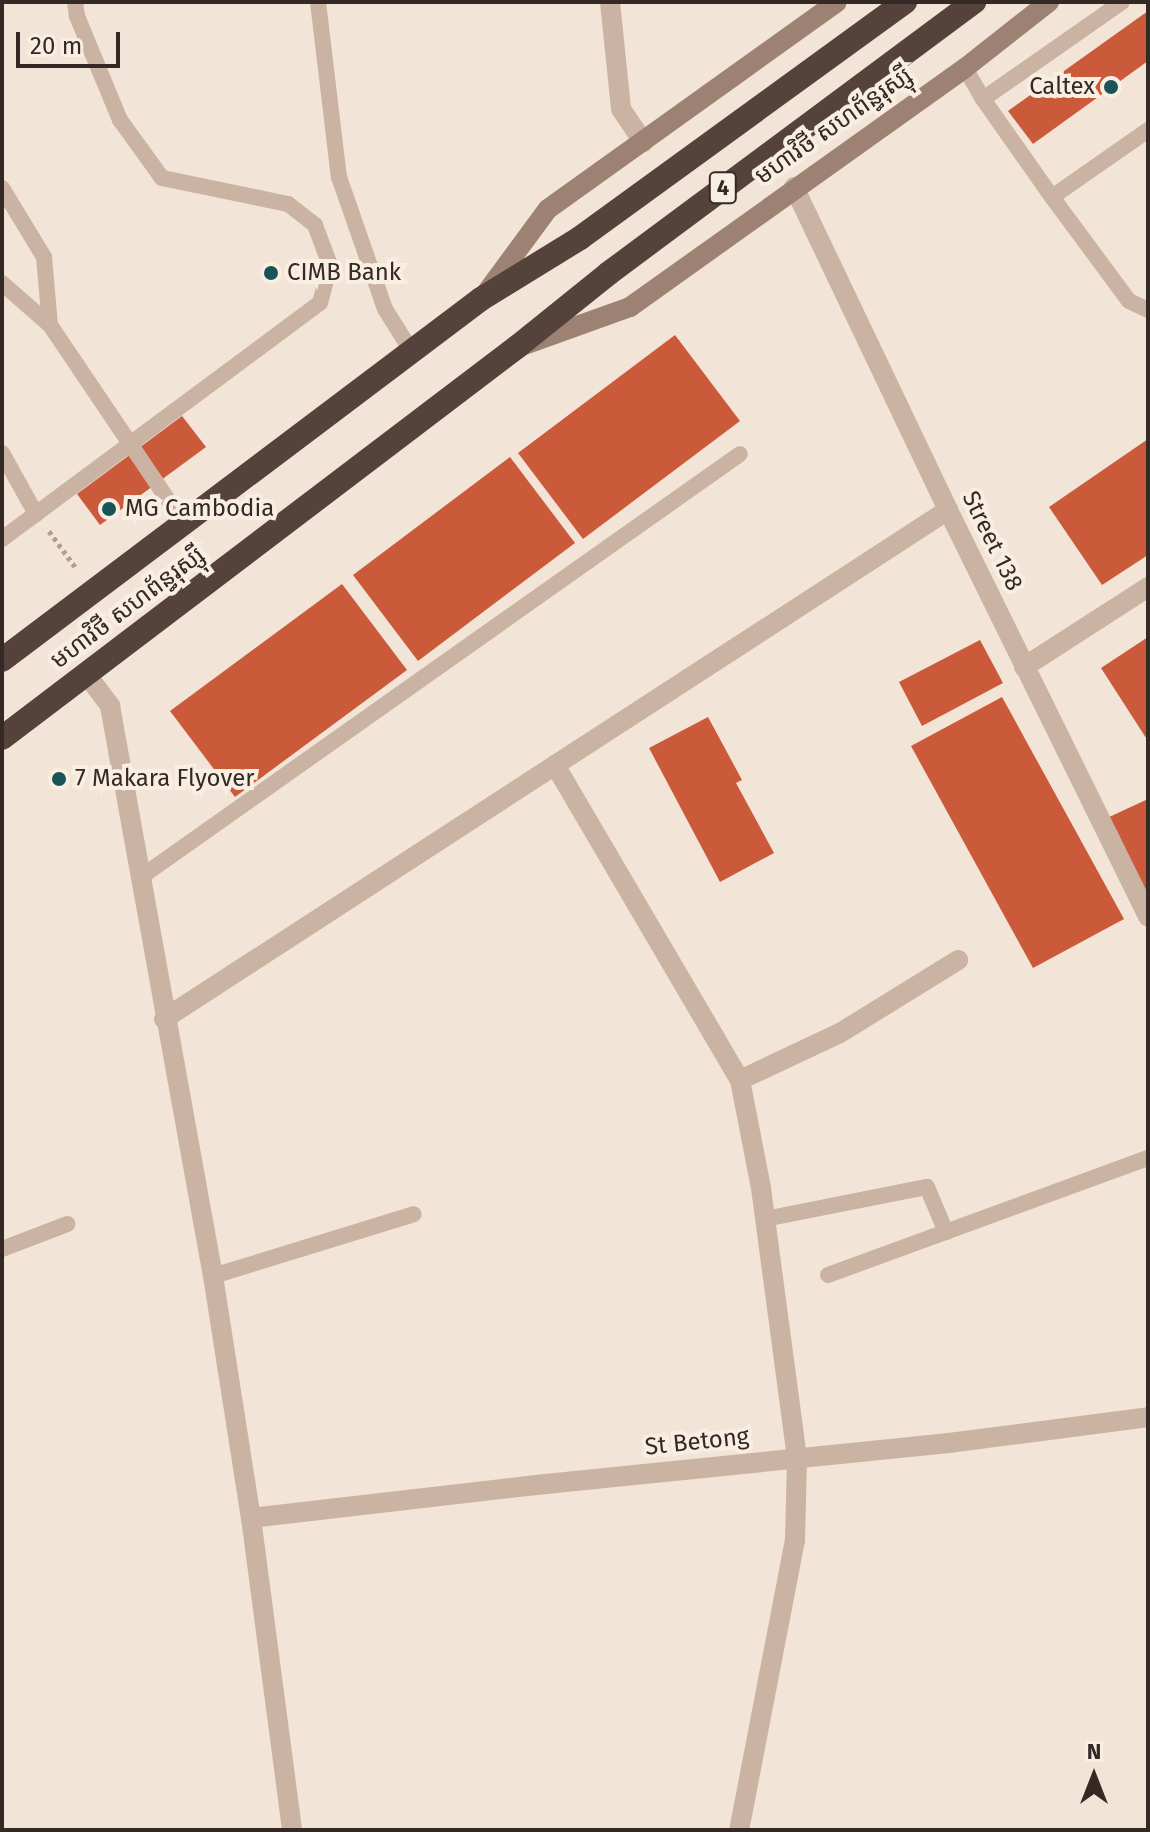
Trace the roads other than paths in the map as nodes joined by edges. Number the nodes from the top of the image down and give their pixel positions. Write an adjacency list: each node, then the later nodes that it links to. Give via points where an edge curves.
1 (75, 2): 22 (lane, via 120,120 162,178 288,204 315,225 330,265 320,303)
2 (318, 2): 21 (lane, via 339,177 385,309)
3 (610, 2): 12 (street, via 621,109)
4 (837, 2): 12 (main road, មហាវិថី សហព័ន្ធរុស្ស៊ី)
5 (905, 2): 17 (highway, មហាវិថី សហព័ន្ធរុស្ស៊ី / 4, via 580,238)
6 (974, 2): 20 (highway, មហាវិថី សហព័ន្ធរុស្ស៊ី / 4)
7 (1049, 2): 9 (main road, មហាវិថី សហព័ន្ធរុស្ស៊ី)
8 (1122, 2): 10 (lane)
9 (965, 68): 10 (lane); 13 (main road, មហាវិថី សហព័ន្ធរុស្ស៊ី)
10 (983, 99): 15 (lane)
11 (1148, 130): 15 (lane)
12 (643, 142): 17 (main road, មហាវិថី សហព័ន្ធរុស្ស៊ី, via 548,209)
13 (794, 187): 20 (main road, មហាវិថី សហព័ន្ធរុស្ស៊ី, via 630,307); 25 (street, Street 138)
14 (2, 188): 19 (lane, via 44,257)
15 (1052, 197): 18 (lane, via 1129,301)
16 (2, 283): 19 (lane)
17 (481, 299): 21 (highway, មហាវិថី សហព័ន្ធរុស្ស៊ី / 4)
18 (1148, 310)
19 (50, 325): 22 (lane)
20 (517, 347): 32 (highway, មហាវិថី សហព័ន្ធរុស្ស៊ី / 4)
21 (412, 352): 27 (highway, មហាវិថី សហព័ន្ធរុស្ស៊ី / 4)
22 (129, 445): 26 (lane); 27 (lane)
23 (2, 453): 26 (lane)
24 (740, 454): 35 (lane)
25 (948, 510): 31 (street, Street 138); 34 (street)
26 (36, 514): 28 (lane)
27 (184, 524): 30 (highway, មហាវិថី សហព័ន្ធរុស្ស៊ី / 4)
28 (2, 539)
29 (1148, 587): 31 (street)
30 (2, 660)
31 (1024, 667): 36 (street, Street 138)
32 (87, 675): 33 (highway, មហាវិថី សហព័ន្ធរុស្ស៊ី / 4); 35 (street, via 110,706)
33 (2, 738)
34 (555, 765): 38 (street); 39 (street)
35 (141, 877): 38 (street)
36 (1148, 916)
37 (958, 960): 39 (street, via 840,1033)
38 (164, 1019): 47 (street)
39 (740, 1080): 42 (street)
40 (1148, 1158): 44 (lane)
41 (414, 1214): 47 (lane)
42 (765, 1219): 44 (lane, via 927,1187); 49 (street)
43 (67, 1224): 45 (lane)
44 (946, 1232): 46 (lane)
45 (2, 1249)
46 (828, 1275)
47 (213, 1276): 50 (street)
48 (1148, 1417): 49 (street, St Betong)
49 (797, 1458): 50 (street, St Betong); 52 (street, via 795,1540)
50 (251, 1518): 51 (street)
51 (292, 1830)
52 (739, 1830)

